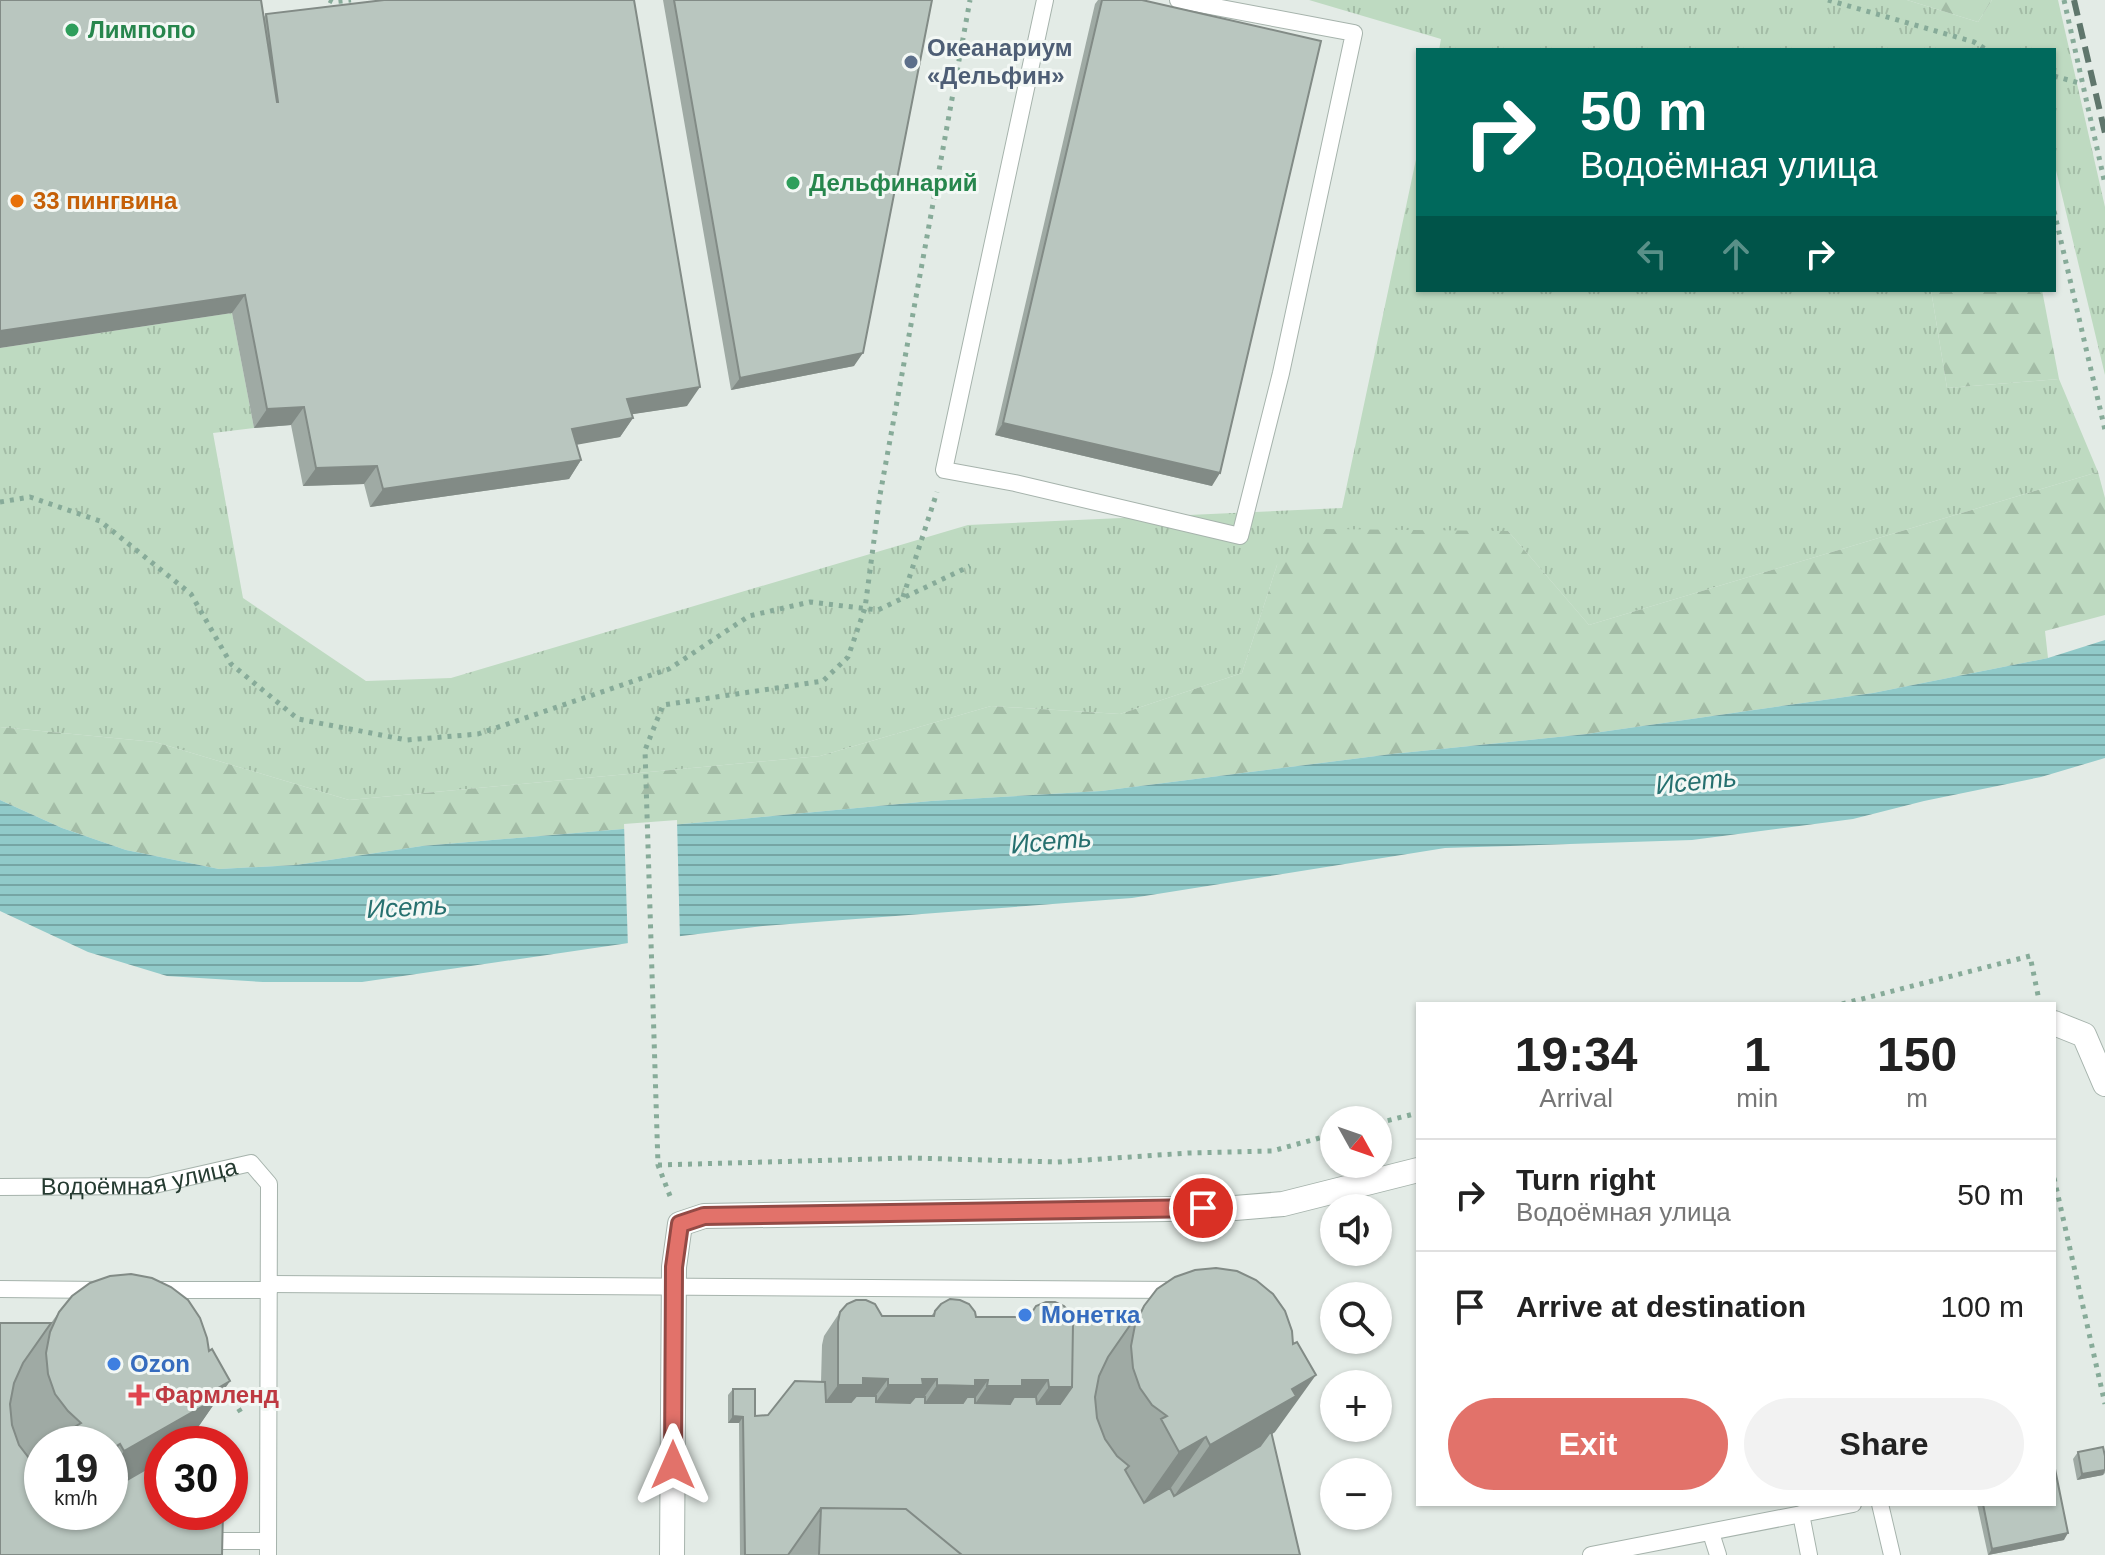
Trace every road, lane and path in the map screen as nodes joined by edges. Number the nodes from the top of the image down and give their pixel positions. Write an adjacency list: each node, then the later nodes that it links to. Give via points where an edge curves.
1 (329, 0): 2 (path)
2 (351, 0)
3 (970, 0): 20 (path, via 880,495)
4 (1045, 0): 16 (lane)
5 (1178, 0): 16 (lane, via 1354,33 1240,536)
6 (1828, 0): 8 (path)
7 (2064, 0): 10 (path)
8 (1984, 48)
9 (2056, 77): 10 (path)
10 (2083, 84): 11 (path)
11 (2105, 184)
12 (2056, 220): 13 (path)
13 (2100, 409): 14 (path); 15 (path)
14 (2105, 415)
15 (2105, 430)
16 (944, 470): 19 (path)
17 (0, 502): 20 (path, via 30,497 100,521 191,594 231,664 298,719 407,740 478,734 669,669 749,616 810,602)
18 (970, 566): 19 (path)
19 (903, 598): 20 (path, via 878,610)
20 (865, 608): 28 (path, via 848,657 823,681 663,705 645,750)
21 (1850, 1002): 22 (path, via 2030,956)
22 (2040, 1002)
23 (2056, 1024): 24 (street, via 2084,1035)
24 (2105, 1084)
25 (1416, 1114): 26 (path)
26 (1392, 1120)
27 (1320, 1138): 28 (path, via 1272,1151 1057,1162 910,1158)
28 (658, 1165): 32 (path)
29 (1416, 1171): 32 (street, via 1283,1204 1235,1208 704,1216)
30 (0, 1187): 34 (lane, Водоёмная улица, via 150,1186 251,1163 269,1184)
31 (2056, 1187): 38 (path)
32 (680, 1224): 33 (street)
33 (673, 1286): 34 (lane); 36 (lane); 46 (street)
34 (269, 1287): 35 (lane); 39 (lane)
35 (0, 1289)
36 (1187, 1290)
37 (222, 1381): 39 (path)
38 (2105, 1404)
39 (269, 1460): 45 (lane)
40 (1843, 1506): 42 (lane)
41 (1880, 1506): 50 (lane)
42 (1801, 1514): 43 (lane); 49 (lane)
43 (1711, 1533): 47 (lane); 48 (lane)
44 (218, 1541): 45 (lane)
45 (268, 1548)
46 (672, 1555)
47 (1591, 1555)
48 (1718, 1555)
49 (1809, 1555)
50 (1892, 1555)

